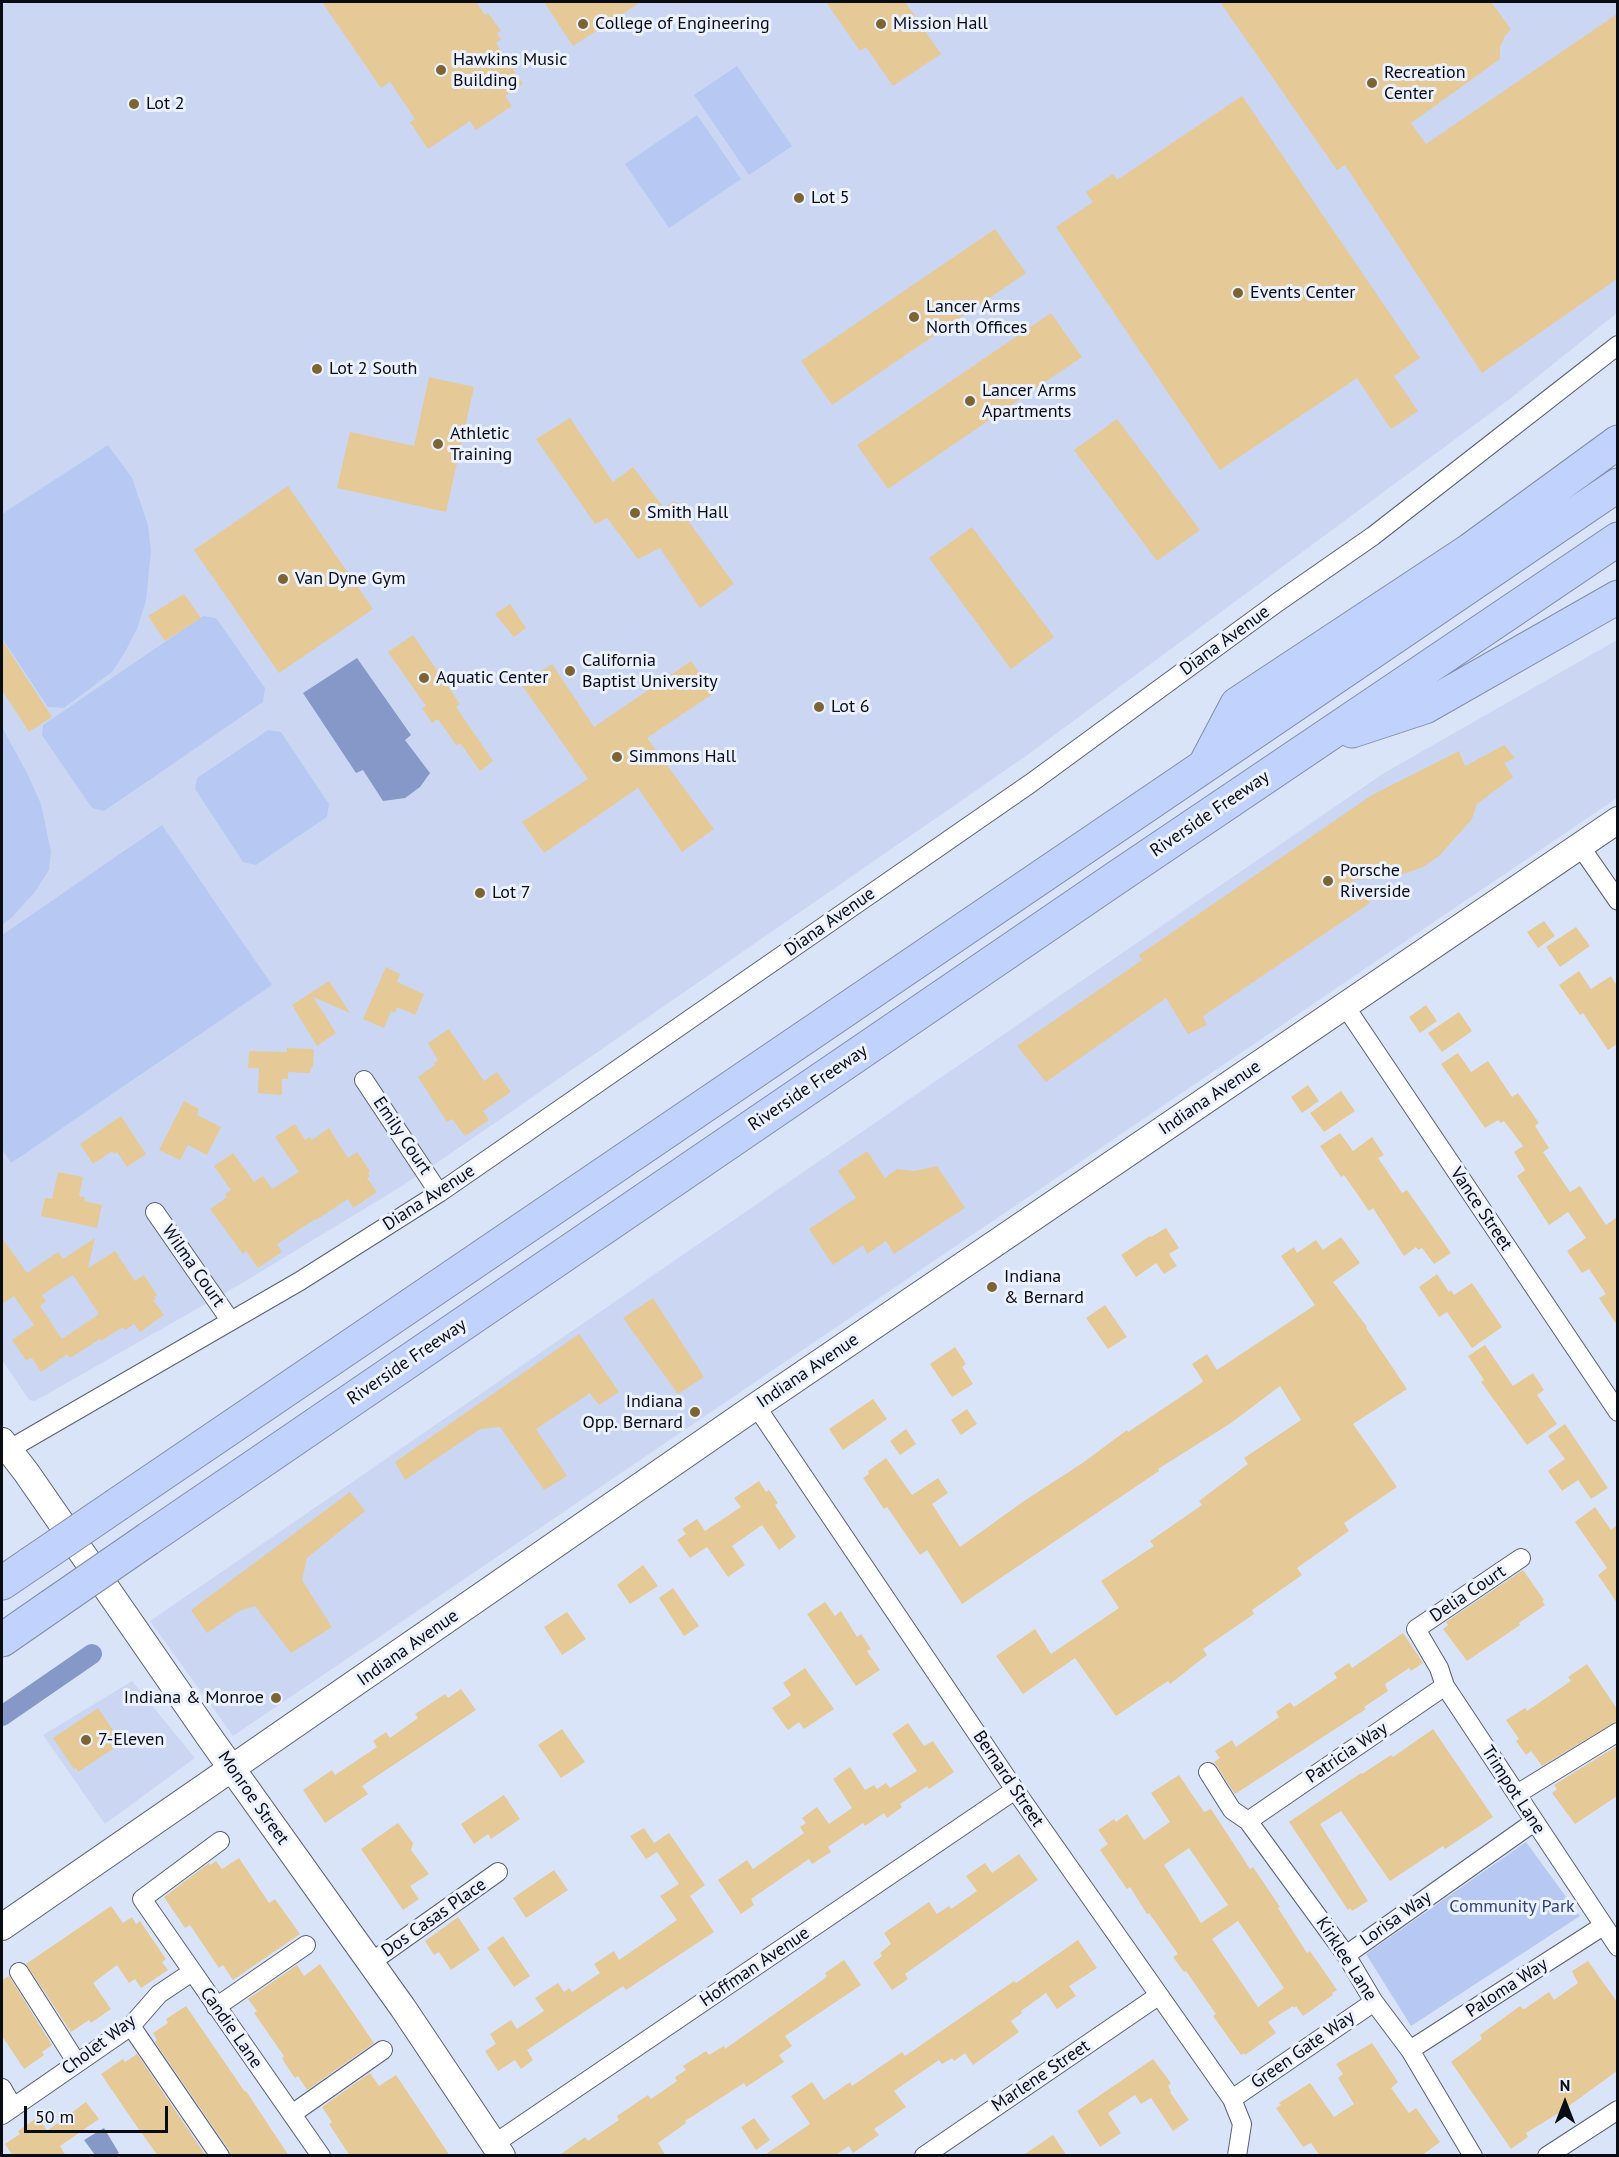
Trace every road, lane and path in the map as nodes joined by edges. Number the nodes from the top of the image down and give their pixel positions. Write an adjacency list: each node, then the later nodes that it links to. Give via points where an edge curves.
1 (1617, 345): 13 (street, Diana Avenue, via 1372,536 1031,783)
2 (1617, 442): 7 (highway, via 1470,550 1237,704)
3 (1617, 485): 7 (highway)
4 (1617, 539): 6 (highway, Riverside Freeway)
5 (1617, 597): 6 (highway, via 1425,707)
6 (1316, 742): 22 (highway, Riverside Freeway, bridge)
7 (1204, 765): 20 (highway, bridge)
8 (1617, 820): 9 (street, Indiana Avenue)
9 (1580, 846): 10 (street); 11 (street, Indiana Avenue)
10 (1617, 901)
11 (1345, 1006): 16 (street, Indiana Avenue); 17 (street, Vance Street)
12 (364, 1080): 13 (street, Emily Court)
13 (439, 1193): 15 (street, Diana Avenue, via 300,1281)
14 (155, 1212): 15 (street, Wilma Court)
15 (230, 1320): 18 (street, Diana Avenue)
16 (756, 1406): 25 (street, Indiana Avenue); 27 (street, Bernard Street)
17 (1617, 1412)
18 (5, 1445): 25 (street, Monroe Street)
19 (1521, 1558): 21 (street, Delia Court)
20 (2, 1583)
21 (1416, 1629): 23 (street, Trimpot Lane)
22 (2, 1640)
23 (1445, 1686): 28 (street, Trimpot Lane); 29 (street, Patricia Way)
24 (1617, 1732): 28 (street)
25 (232, 1769): 34 (street, Indiana Avenue); 38 (street, Monroe Street)
26 (1208, 1772): 29 (street, Kirklee Lane, via 1232,1810)
27 (1015, 1790): 41 (street, Bernard Street); 53 (street, Hoffman Avenue)
28 (1517, 1794): 30 (street, Trimpot Lane)
29 (1248, 1821): 37 (street, Kirklee Lane)
30 (1534, 1822): 33 (street, Trimpot Lane); 37 (street, Lorisa Way)
31 (220, 1841): 40 (street, Candie Lane, via 142,1899)
32 (498, 1872): 38 (street, Dos Casas Place)
33 (1603, 1926): 36 (street, Trimpot Lane); 46 (street, Paloma Way)
34 (2, 1927)
35 (306, 1945): 43 (street)
36 (1617, 1947)
37 (1346, 1954): 42 (street, Kirklee Lane)
38 (370, 1963): 53 (street, Monroe Street)
39 (19, 1972): 47 (street)
40 (192, 1972): 43 (street, Candie Lane); 44 (street, Cholet Way, via 159,1994)
41 (1158, 1996): 49 (street, Bernard Street); 57 (street, Marlene Street)
42 (1374, 2001): 46 (street, Kirklee Lane); 49 (street, Green Gate Way)
43 (216, 2007): 52 (street, Candie Lane)
44 (130, 2026): 47 (street, Cholet Way); 55 (street)
45 (383, 2050): 52 (street)
46 (1410, 2050): 54 (street, Kirklee Lane)
47 (77, 2062): 51 (street, Cholet Way)
48 (2, 2088): 51 (street)
49 (1232, 2099): 58 (street, Bernard Street, via 1242,2124)
50 (1617, 2110): 59 (street)
51 (7, 2111)
52 (292, 2114): 56 (street, Candie Lane)
53 (498, 2150)
54 (1470, 2154)
55 (220, 2156)
56 (321, 2156)
57 (924, 2156)
58 (1237, 2156)
59 (1547, 2156)

